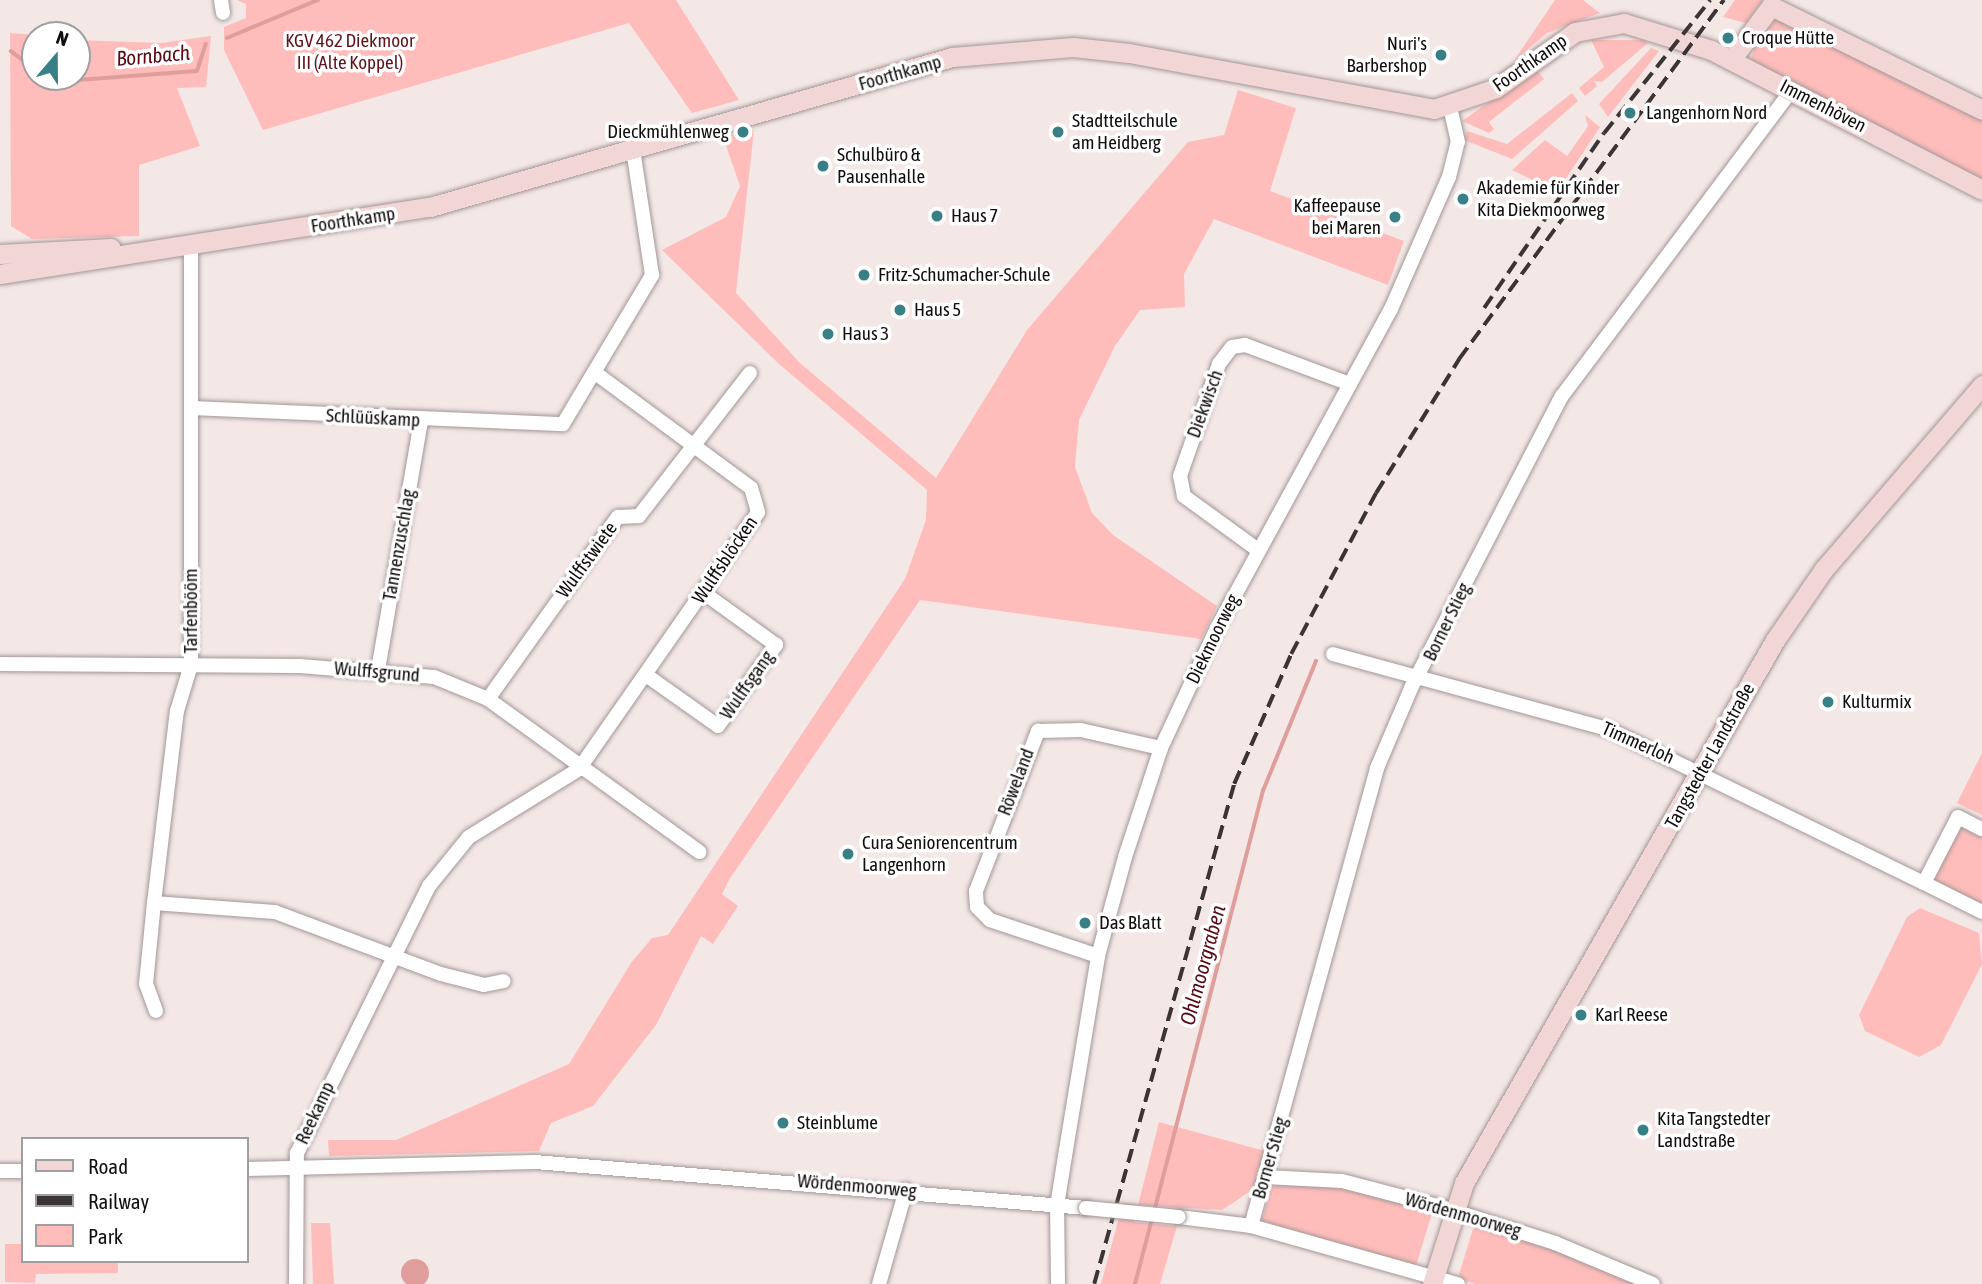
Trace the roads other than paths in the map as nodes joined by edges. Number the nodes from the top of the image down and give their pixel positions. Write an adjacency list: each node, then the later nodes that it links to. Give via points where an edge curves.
1 (1773, 3): 3 (street); 6 (street)
2 (1661, 29): 3 (street, Immenhöven); 5 (street, Foorthkamp, via 1624,23 1586,28 1496,88)
3 (1731, 60): 4 (street, Immenhöven)
4 (1793, 90): 8 (street, Immenhöven); 27 (street, Borner Stieg, via 1550,414)
5 (1450, 107): 7 (street, Foorthkamp, via 1149,55 1028,49 952,57); 15 (street, Diekmoorweg, via 1458,142 1449,177)
6 (1982, 110)
7 (633, 149): 9 (street, Foorthkamp, via 430,207); 13 (street, via 652,275)
8 (1982, 190)
9 (191, 246): 10 (street, Foorthkamp); 17 (street, Tarfenbööm)
10 (129, 253): 11 (street, Foorthkamp, via 111,248); 12 (street, Foorthkamp)
11 (0, 254)
12 (0, 274)
13 (594, 372): 18 (street, Schlüüskamp, via 563,424 554,427); 19 (street, Wulffsblöcken)
14 (750, 373): 19 (street, Wulffstwiete)
15 (1350, 384): 20 (street, Diekmoorweg); 20 (street, Diekwisch, via 1245,345 1232,348 1219,364 1180,476 1184,496)
16 (1982, 385): 31 (street, Tangstedter Landstraße, via 1824,569)
17 (193, 408): 18 (street, Schlüüskamp); 24 (street, Tarfenbööm)
18 (421, 420): 25 (street, Tannenzuschlag)
19 (693, 445): 21 (street, Wulffsblöcken, via 758,500 754,522); 28 (street, Wulffstwiete, via 639,516 618,517)
20 (1258, 550): 29 (street, Diekmoorweg)
21 (704, 593): 26 (street, Wulffsblöcken); 26 (street, Wulffsgang, via 776,646 718,726)
22 (1333, 654): 27 (street, Timmerloh)
23 (0, 664): 24 (street, Wulffsgrund)
24 (191, 665): 25 (street, Wulffsgrund); 35 (street, Tarfenbööm, via 177,711)
25 (378, 670): 28 (street, Wulffsgrund, via 434,677)
26 (646, 675): 30 (street, Wulffsblöcken)
27 (1420, 675): 31 (street, Timmerloh, via 1572,716); 45 (street, Borner Stieg, via 1377,768)
28 (488, 699): 30 (street, Wulffsgrund)
29 (1161, 748): 38 (street, Diekmoorweg); 38 (street, Röweland, via 1094,732 1038,731 976,891 977,907 990,920)
30 (579, 769): 33 (street, Wulffsgrund); 37 (street, Reekamp, via 469,837 435,878)
31 (1700, 772): 34 (street, Timmerloh); 48 (street, Tangstedter Landstraße, via 1483,1158 1469,1200)
32 (1982, 828): 34 (street, via 1958,817)
33 (699, 852)
34 (1924, 883): 36 (street, Timmerloh)
35 (154, 903): 37 (street, via 275,912); 40 (street, Tarfenbööm, via 146,984)
36 (1982, 912)
37 (392, 954): 39 (street, via 484,985); 41 (street, Reekamp)
38 (1098, 956): 47 (street, Diekmoorweg)
39 (504, 981)
40 (156, 1011)
41 (293, 1167): 42 (street, Wördenmoorweg); 46 (street, Wördenmoorweg, via 535,1162); 51 (street, Reekamp)
42 (248, 1169)
43 (0, 1171): 44 (street)
44 (21, 1171)
45 (1265, 1177): 48 (street, Wördenmoorweg, via 1342,1181); 49 (street, Borner Stieg)
46 (906, 1190): 47 (street, Wördenmoorweg); 52 (street)
47 (1057, 1206): 49 (street, Wördenmoorweg, bridge); 53 (street, Diekmoorweg)
48 (1456, 1211): 50 (street, Tangstedter Landstraße); 55 (street, Wördenmoorweg)
49 (1251, 1226): 50 (street, Wördenmoorweg)
50 (1435, 1282): 54 (street, Wördenmoorweg)
51 (296, 1284)
52 (879, 1284)
53 (1058, 1284)
54 (1458, 1284)
55 (1653, 1284)

